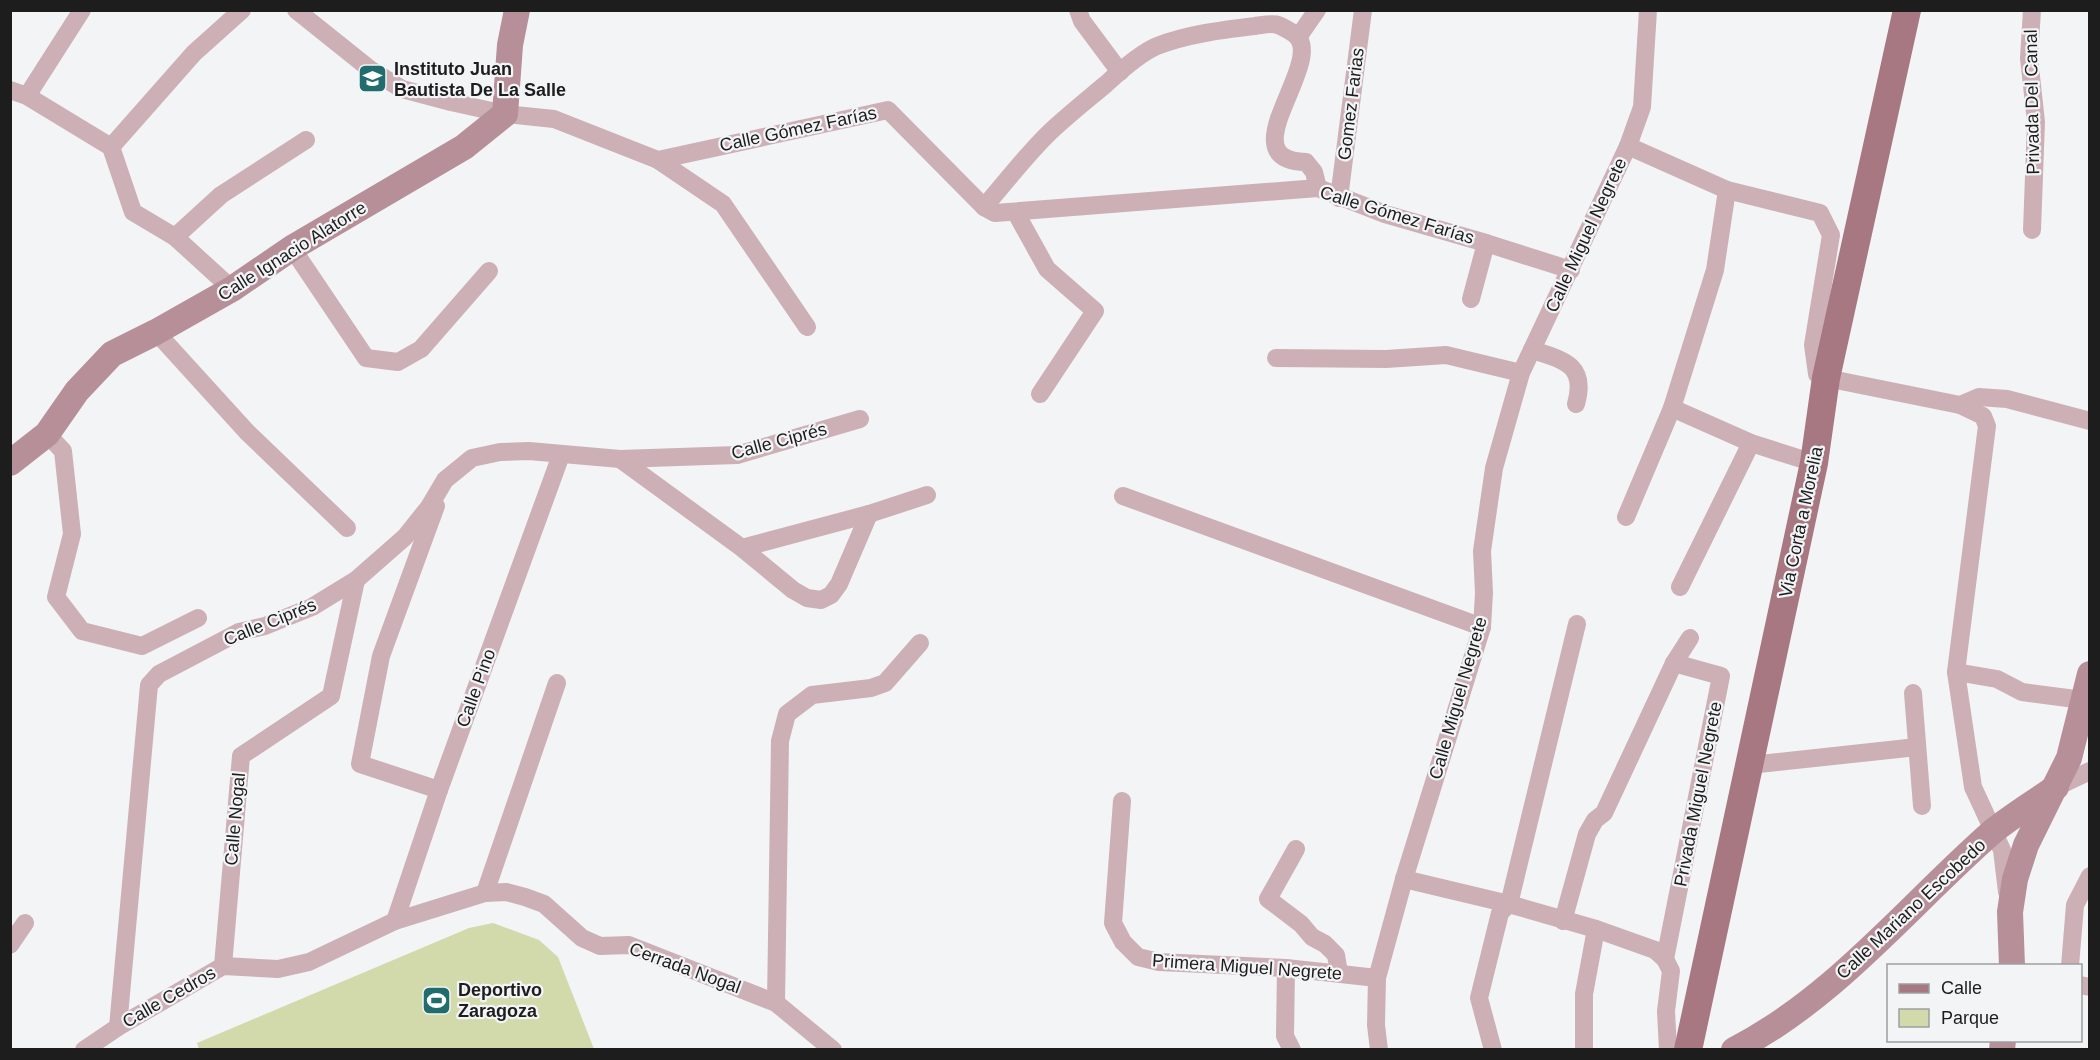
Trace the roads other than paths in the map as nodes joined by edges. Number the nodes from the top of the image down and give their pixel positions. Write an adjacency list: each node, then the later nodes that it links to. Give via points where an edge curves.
1 (82, 10): 13 (street)
2 (242, 10): 17 (street, via 194,53)
3 (296, 10): 14 (street, via 371,70 402,88)
4 (517, 10): 14 (street)
5 (1078, 10): 12 (street)
6 (1317, 10): 11 (street)
7 (1363, 10): 21 (street, Gomez Farias)
8 (1648, 10): 16 (street, Calle Miguel Negrete, via 1642,106)
9 (1907, 10): 37 (main road, Via Corta a Morelia)
10 (2032, 10): 24 (street, Privada Del Canal, via 2029,58 2036,122)
11 (1299, 36): 12 (street, via 1277,23 1214,31 1155,47); 19 (street, via 1303,46 1301,57 1274,140 1280,155 1292,162 1306,162 1314,172)
12 (1120, 72): 22 (street, via 1049,133)
13 (19, 93): 17 (street)
14 (505, 114): 18 (street, via 554,119); 27 (street, Calle Ignacio Alatorre, via 464,147)
15 (306, 140): 25 (street, via 221,195)
16 (1628, 146): 20 (street); 28 (street, Calle Miguel Negrete)
17 (111, 147): 25 (street, via 133,212)
18 (658, 160): 22 (street, Calle Gómez Farías, via 888,110); 32 (street, via 723,204)
19 (1318, 188): 21 (street, Calle Gómez Farías); 23 (street, Calle Gómez Farías)
20 (1727, 190): 37 (street, via 1820,213 1831,235 1813,345 1817,374); 41 (street, via 1715,270)
21 (1339, 198): 26 (street, Calle Gómez Farías)
22 (984, 207): 23 (street, Calle Gómez Farías, via 996,213)
23 (1016, 213): 38 (street, via 1047,269 1095,311)
24 (2032, 230)
25 (175, 237): 30 (street)
26 (1486, 243): 28 (street, Calle Gómez Farías); 31 (street)
27 (292, 248): 29 (street, via 366,358 398,362 421,349); 30 (street, Calle Ignacio Alatorre)
28 (1570, 270): 34 (street, Calle Miguel Negrete)
29 (489, 271)
30 (232, 289): 33 (street, Calle Ignacio Alatorre)
31 (1471, 299)
32 (807, 327)
33 (156, 332): 44 (street, Calle Ignacio Alatorre, via 112,354 77,391); 55 (street, via 247,432)
34 (1532, 350): 36 (street, Calle Miguel Negrete); 39 (street, via 1564,360 1576,373 1580,388)
35 (1276, 357): 36 (street, via 1386,359 1446,355)
36 (1521, 373): 61 (street, Calle Miguel Negrete, via 1494,468 1482,551)
37 (1826, 378): 40 (street); 49 (main road, Via Corta a Morelia)
38 (1040, 394)
39 (1576, 405)
40 (1960, 405): 43 (street, via 1980,397 2007,399); 65 (street, via 1983,416 1987,426)
41 (1672, 408): 45 (street); 54 (street)
42 (860, 419): 48 (street, Calle Ciprés, via 737,455)
43 (2090, 421)
44 (47, 435): 47 (street, Calle Ignacio Alatorre); 59 (street, via 63,451 72,534 56,597 82,632 142,646)
45 (1751, 443): 49 (street); 58 (street)
46 (561, 455): 48 (street, Calle Ciprés); 50 (street, Calle Ciprés, via 529,451 472,458); 74 (street, Calle Pino)
47 (13, 456)
48 (620, 459): 56 (street)
49 (1814, 463): 71 (main road, Via Corta a Morelia)
50 (445, 480): 57 (street, Calle Ciprés, via 405,537); 74 (street, via 381,656 360,764)
51 (927, 495): 53 (street)
52 (1123, 496): 61 (street)
53 (869, 514): 56 (street); 56 (street, via 839,584 821,600 793,590)
54 (1626, 517)
55 (347, 528)
56 (742, 548)
57 (356, 580): 92 (street, Calle Nogal, via 331,696 240,756); 97 (street, Calle Ciprés, via 312,607 239,632 159,674 149,685)
58 (1680, 587)
59 (198, 618)
60 (1576, 624): 82 (street)
61 (1482, 627): 80 (street, Calle Miguel Negrete)
62 (1690, 638): 64 (street)
63 (920, 643): 96 (street, via 885,683 812,695 787,714 780,741)
64 (1674, 663): 85 (street, via 1604,813 1587,834); 89 (street, Privada Miguel Negrete, via 1721,676)
65 (1956, 672): 69 (street, via 1997,679 2022,692); 77 (street, via 1973,787)
66 (2090, 674): 69 (street)
67 (557, 683): 81 (street)
68 (1913, 693): 70 (street)
69 (2083, 700): 73 (street, via 2069,758)
70 (1917, 747): 71 (street); 76 (street)
71 (1750, 765): 98 (main road, Via Corta a Morelia)
72 (2090, 771): 73 (street, Calle Mariano Escobedo)
73 (2056, 787): 77 (street, Calle Mariano Escobedo); 83 (street, via 2026,844)
74 (439, 790): 84 (street, Calle Pino)
75 (1122, 801): 93 (street, Primera Miguel Negrete, via 1113,923 1123,942 1138,957 1159,962)
76 (1922, 806)
77 (1994, 831): 83 (street, via 2002,850); 106 (street, Calle Mariano Escobedo, via 1833,981 1783,1020)
78 (1296, 849): 94 (street, via 1268,899 1336,955)
79 (2090, 876): 91 (street, via 2075,905)
80 (1404, 879): 82 (street); 95 (street, Calle Miguel Negrete)
81 (485, 892): 84 (street, Cerrada Nogal); 96 (street, Cerrada Nogal, via 506,892 544,904 582,938 600,946 629,945)
82 (1509, 904): 85 (street); 103 (street, via 1500,914 1479,998)
83 (2010, 912): 90 (street)
84 (395, 921): 92 (street, Calle Cedros, via 309,962 278,969)
85 (1563, 921): 87 (street)
86 (24, 923): 88 (street)
87 (1596, 929): 89 (street, via 1655,950); 104 (street, via 1584,994)
88 (10, 945)
89 (1665, 959): 105 (street, Privada Miguel Negrete, via 1671,970 1666,1011)
90 (2012, 964)
91 (2070, 964)
92 (223, 966): 97 (street, Calle Cedros)
93 (1286, 968): 94 (street, Primera Miguel Negrete); 101 (street, via 1285,1036)
94 (1339, 973): 95 (street, Primera Miguel Negrete)
95 (1377, 978): 102 (street, Calle Miguel Negrete)
96 (776, 1003): 100 (street, Cerrada Nogal)
97 (118, 1027): 99 (street, Calle Cedros)
98 (1692, 1044)
99 (84, 1050)
100 (833, 1050)
101 (1292, 1050)
102 (1379, 1050)
103 (1493, 1050)
104 (1584, 1050)
105 (1668, 1050)
106 (1734, 1050)

